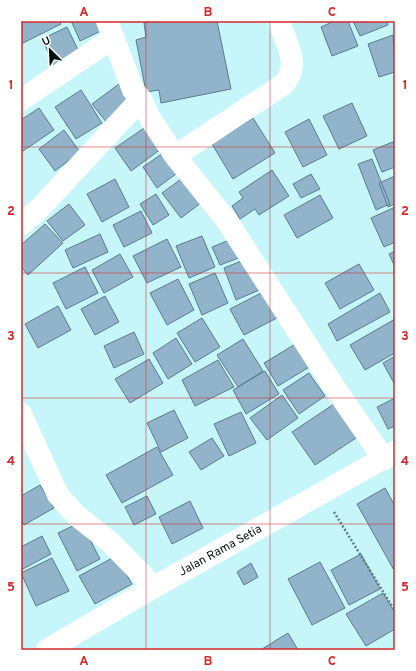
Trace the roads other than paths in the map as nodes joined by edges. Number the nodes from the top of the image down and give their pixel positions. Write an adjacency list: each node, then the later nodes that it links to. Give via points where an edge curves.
1 (285, 22): 5 (street, via 293,64 290,77 284,84)
2 (110, 30): 3 (street, via 133,90); 4 (street)
3 (141, 99): 5 (street, via 151,120); 6 (street, via 41,207)
4 (21, 100)
5 (175, 156): 8 (street, via 228,221 332,384)
6 (21, 225)
7 (21, 414): 9 (street, via 58,495 79,519 115,547)
8 (390, 455): 9 (street, Jalan Rama Setia)
9 (154, 587): 10 (street, Jalan Rama Setia)
10 (46, 650)

